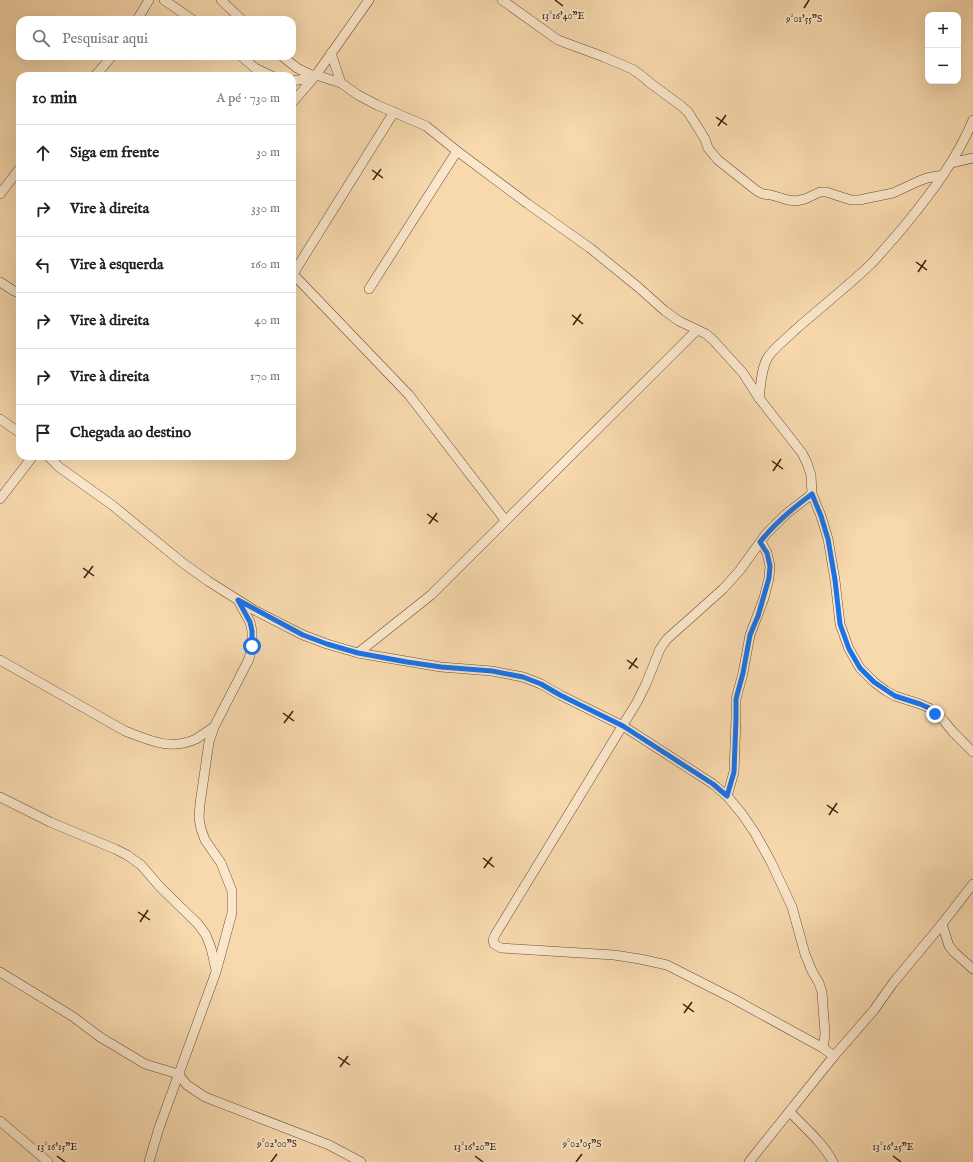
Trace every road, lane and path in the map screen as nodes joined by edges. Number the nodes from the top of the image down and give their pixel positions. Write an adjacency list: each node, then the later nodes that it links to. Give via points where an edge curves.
1 (149, 0): 6 (street)
2 (164, 0): 7 (street)
3 (221, 0): 8 (street)
4 (369, 0): 9 (street)
5 (502, 0): 25 (street, via 558,40 604,57 642,76 688,112 708,148 718,160 763,194 796,201 826,192 859,200 893,193 927,178)
6 (139, 16)
7 (187, 16)
8 (238, 16)
9 (331, 53): 15 (street); 17 (street)
10 (109, 60): 13 (street)
11 (245, 60): 14 (street)
12 (287, 60): 15 (street)
13 (98, 72)
14 (264, 72)
15 (313, 75): 16 (street); 17 (street); 18 (street)
16 (296, 80)
17 (341, 83): 19 (street, via 358,95)
18 (296, 98)
19 (394, 112): 21 (street, via 426,126); 27 (street)
20 (973, 120): 23 (street)
21 (457, 151): 30 (street); 32 (street, via 590,248 664,311)
22 (973, 158): 23 (street)
23 (952, 163): 25 (street)
24 (16, 173): 26 (street)
25 (943, 175): 33 (street, via 924,202 873,262 768,357 764,365)
26 (0, 194)
27 (296, 267)
28 (296, 277): 40 (street, via 409,395)
29 (0, 282): 31 (street)
30 (369, 289)
31 (16, 292)
32 (697, 330): 33 (street, via 713,340 743,373); 40 (street)
33 (759, 398): 38 (street, via 802,453 811,475)
34 (0, 419): 35 (street)
35 (16, 430)
36 (30, 460): 39 (street)
37 (52, 460): 42 (street, via 189,568)
38 (812, 494): 41 (street, via 786,514); 47 (street, via 828,539 840,624 849,649 860,668 886,691 929,708)
39 (0, 499)
40 (505, 520): 43 (street, via 431,594)
41 (760, 542): 45 (street, via 731,581 660,648 638,702); 48 (street, via 767,553 769,578 750,635 736,699 734,772)
42 (238, 600): 43 (street, via 303,635); 46 (street, via 250,622 252,646 249,659)
43 (358, 653): 45 (street, via 523,677)
44 (0, 660): 46 (street, via 125,731 147,740 160,744 179,744 196,739)
45 (623, 726): 48 (street, via 713,784); 55 (street, via 495,935 494,944 501,948 614,955 667,966)
46 (214, 727): 54 (street, via 207,753 199,818 205,840 221,863 232,891 232,913)
47 (973, 752)
48 (727, 796): 55 (street, via 756,834 792,907 805,954 822,992 825,1034)
49 (0, 797): 54 (street, via 50,822 115,849 141,865 206,935)
50 (973, 884): 51 (street)
51 (942, 924): 52 (street, via 949,946); 56 (street)
52 (973, 969)
53 (0, 972): 57 (street, via 145,1064)
54 (216, 972): 57 (street)
55 (823, 1048): 56 (street)
56 (834, 1056): 58 (street)
57 (178, 1074): 61 (street); 62 (street, via 187,1085 205,1097 329,1145)
58 (790, 1112): 63 (street); 64 (street, via 820,1143)
59 (0, 1121): 60 (street)
60 (48, 1162)
61 (149, 1162)
62 (361, 1162)
63 (749, 1162)
64 (833, 1162)

